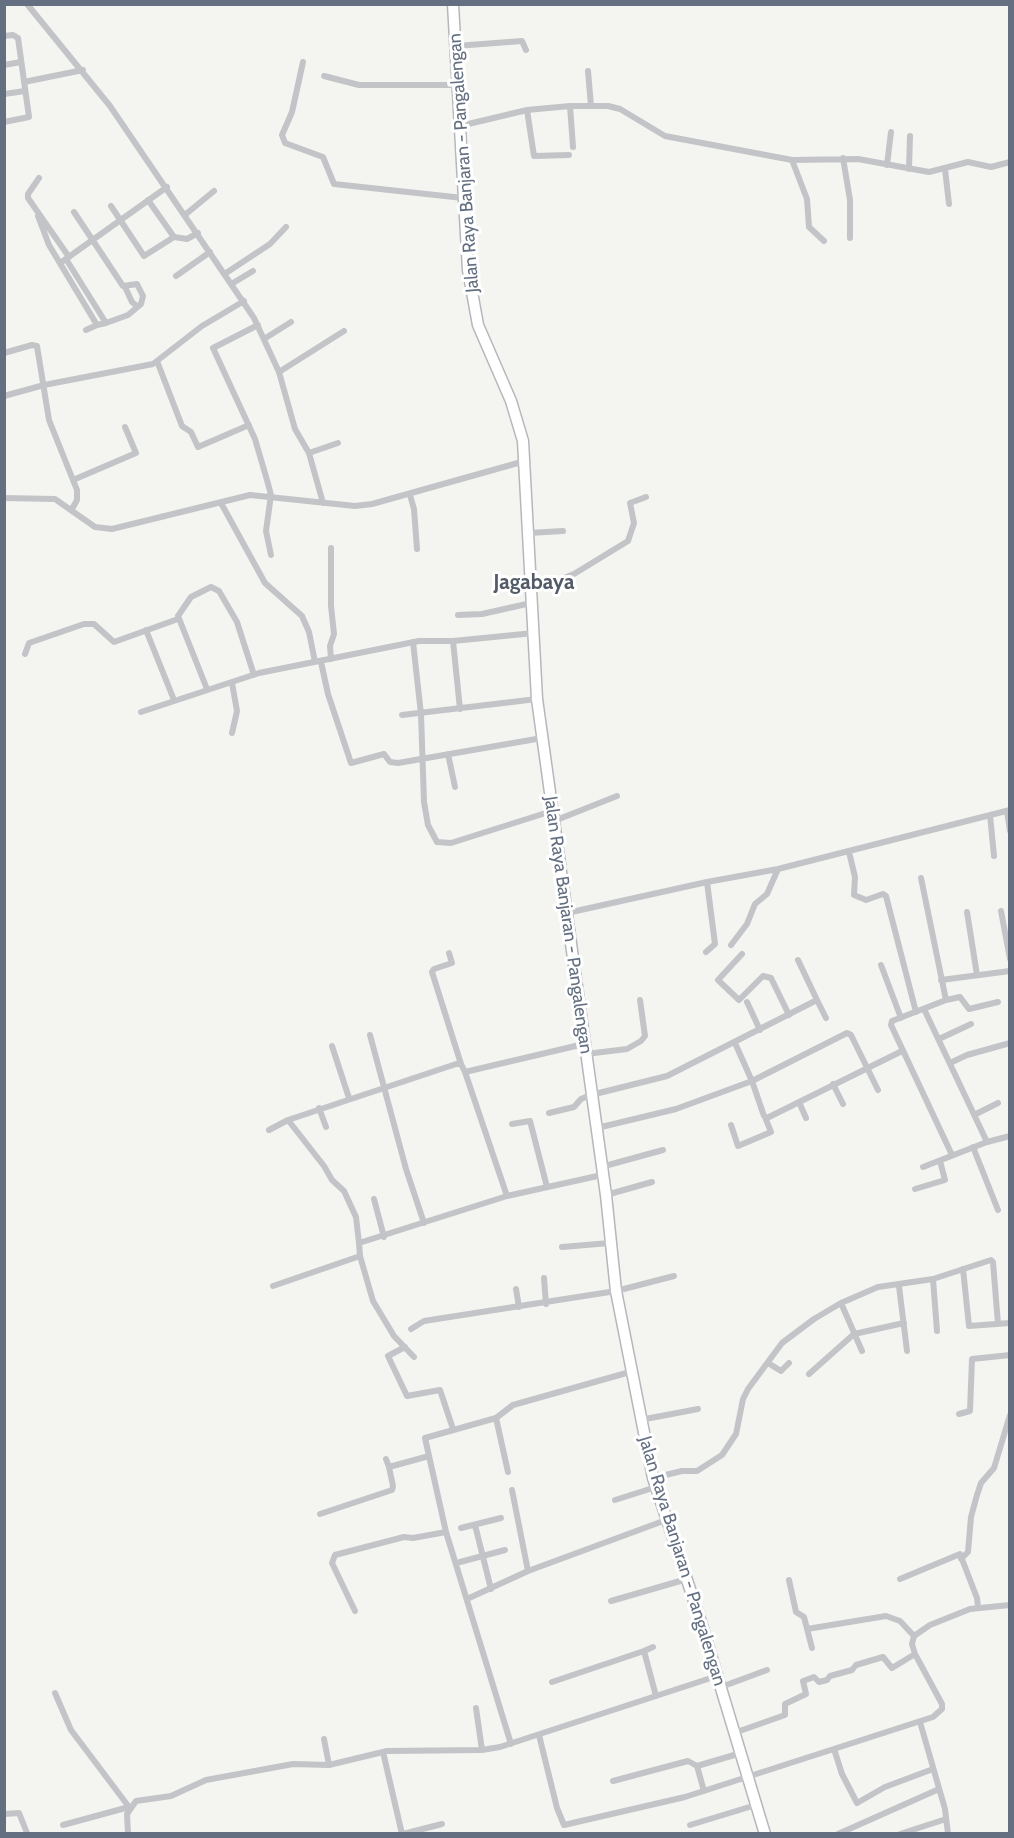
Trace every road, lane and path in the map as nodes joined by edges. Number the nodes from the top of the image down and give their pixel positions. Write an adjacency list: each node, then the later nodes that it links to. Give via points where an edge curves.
1 (27, 4): 9 (street)
2 (453, 4): 4 (main road, Jalan Raya Banjaran - Pangalengan)
3 (4, 36): 6 (street, via 18,38)
4 (456, 46): 5 (street, via 522,40); 13 (main road, Jalan Raya Banjaran - Pangalengan)
5 (526, 50)
6 (21, 62): 8 (street); 12 (street)
7 (303, 62): 34 (street, via 292,112 282,135 288,145 322,157 334,184)
8 (4, 65)
9 (83, 70): 12 (street); 32 (street)
10 (588, 71): 17 (street)
11 (324, 76): 13 (street, via 359,86)
12 (24, 82): 14 (street)
13 (458, 85): 20 (main road, Jalan Raya Banjaran - Pangalengan)
14 (25, 91): 15 (street); 19 (street, via 28,118)
15 (4, 94)
16 (570, 106): 17 (street); 18 (street); 23 (street)
17 (591, 106): 26 (street, via 620,109 653,130 687,142)
18 (527, 111): 20 (street); 24 (street, via 534,156)
19 (4, 122)
20 (460, 126): 34 (main road, Jalan Raya Banjaran - Pangalengan)
21 (891, 132): 28 (street)
22 (910, 136): 29 (street)
23 (573, 147)
24 (570, 155)
25 (843, 158): 26 (street); 28 (street); 45 (street, via 850,200)
26 (792, 160): 47 (street, via 807,199 809,227)
27 (1010, 162): 30 (street, via 991,167 968,162)
28 (887, 165): 29 (street)
29 (909, 169): 30 (street)
30 (945, 169): 36 (street)
31 (39, 178): 40 (street, via 28,194)
32 (167, 187): 35 (street); 39 (street)
33 (214, 191): 39 (street)
34 (463, 198): 73 (main road, Jalan Raya Banjaran - Pangalengan, via 473,308 517,418)
35 (148, 200): 41 (street); 44 (street)
36 (950, 204)
37 (111, 206): 41 (street)
38 (74, 212): 46 (street)
39 (186, 214): 43 (street)
40 (38, 216): 49 (street, via 48,225); 49 (street, via 41,228)
41 (120, 220): 44 (street, via 144,256); 46 (street)
42 (286, 227): 51 (street, via 270,244)
43 (198, 233): 44 (street, via 187,239); 48 (street)
44 (174, 237)
45 (850, 238)
46 (93, 240): 49 (street); 54 (street)
47 (824, 241)
48 (210, 252): 51 (street); 52 (street)
49 (65, 260): 58 (street); 59 (street)
50 (253, 271): 53 (street)
51 (226, 273): 53 (street)
52 (176, 276)
53 (233, 283): 55 (street)
54 (125, 287): 56 (street); 56 (street, via 139,286 144,301)
55 (244, 301): 60 (street); 65 (street, via 202,326)
56 (137, 306): 58 (street, via 128,315)
57 (291, 322): 63 (street)
58 (106, 323): 59 (street)
59 (97, 325): 61 (street)
60 (258, 325): 63 (street); 69 (street, via 213,348)
61 (86, 330)
62 (344, 331): 66 (street)
63 (264, 339): 66 (street)
64 (4, 353): 67 (street, via 36,345)
65 (157, 361): 67 (street, via 148,366); 69 (street, via 182,426 191,432 198,447)
66 (279, 372): 72 (street, via 295,429)
67 (44, 385): 68 (street); 74 (street, via 49,420)
68 (4, 396)
69 (249, 425): 75 (street)
70 (125, 427): 74 (street, via 136,453)
71 (338, 443): 72 (street)
72 (309, 453): 80 (street)
73 (525, 461): 76 (street); 83 (main road, Jalan Raya Banjaran - Pangalengan)
74 (73, 480): 81 (street, via 78,496)
75 (271, 495): 79 (street, via 250,495); 80 (street); 86 (street, via 266,528)
76 (410, 495): 80 (street, via 364,506); 85 (street)
77 (646, 497): 87 (street, via 630,503 634,523 628,541 574,574)
78 (4, 498): 81 (street, via 55,499)
79 (221, 503): 81 (street, via 112,529 95,526); 97 (street, via 265,583 302,616)
80 (323, 503)
81 (72, 509)
82 (563, 531): 83 (street)
83 (529, 533): 87 (main road, Jalan Raya Banjaran - Pangalengan)
84 (330, 548): 96 (street, via 334,633)
85 (417, 549)
86 (270, 555)
87 (531, 591): 88 (main road, Jalan Raya Banjaran - Pangalengan)
88 (531, 603): 89 (street); 92 (main road, Jalan Raya Banjaran - Pangalengan)
89 (458, 615)
90 (178, 619): 91 (street); 98 (street, via 191,597 206,589 217,589 243,634); 100 (street)
91 (146, 630): 95 (street, via 114,642 94,624 84,624 29,643); 102 (street)
92 (534, 633): 93 (street); 101 (main road, Jalan Raya Banjaran - Pangalengan)
93 (453, 641): 94 (street); 103 (street)
94 (413, 642): 96 (street); 105 (street)
95 (25, 654)
96 (331, 659): 97 (street)
97 (318, 662): 98 (street); 110 (street, via 351,763 384,754 393,764)
98 (254, 675): 99 (street)
99 (232, 682): 100 (street); 107 (street, via 237,711)
100 (207, 689): 102 (street)
101 (537, 699): 103 (street); 108 (main road, Jalan Raya Banjaran - Pangalengan)
102 (174, 700): 104 (street)
103 (460, 709): 105 (street)
104 (141, 712)
105 (421, 714): 106 (street); 110 (street)
106 (402, 715)
107 (232, 733)
108 (542, 738): 109 (street); 115 (main road, Jalan Raya Banjaran - Pangalengan)
109 (448, 754): 110 (street); 111 (street)
110 (423, 758): 115 (street, via 424,802 437,842 451,843)
111 (455, 787)
112 (617, 796): 115 (street)
113 (1008, 811): 114 (street); 116 (street)
114 (990, 815): 117 (street); 118 (street)
115 (553, 816): 124 (main road, Jalan Raya Banjaran - Pangalengan)
116 (1010, 831)
117 (849, 852): 119 (street); 141 (street, via 855,877 854,895 866,900 886,896)
118 (993, 856)
119 (778, 869): 121 (street); 125 (street, via 767,894 754,904 747,924)
120 (921, 878): 134 (street)
121 (707, 882): 124 (street); 126 (street, via 715,944)
122 (1001, 911): 129 (street)
123 (967, 912): 133 (street)
124 (567, 913): 152 (main road, Jalan Raya Banjaran - Pangalengan)
125 (731, 945)
126 (706, 952)
127 (449, 953): 154 (street, via 452,963 432,972)
128 (742, 954): 142 (street, via 718,980 739,1000 763,976 771,978)
129 (1010, 959)
130 (798, 960): 136 (street)
131 (881, 965): 144 (street)
132 (1010, 971): 133 (street)
133 (978, 975): 134 (street)
134 (941, 980): 137 (street)
135 (640, 1000): 152 (street, via 645,1036 641,1041 627,1049)
136 (817, 1000): 142 (street); 143 (street)
137 (946, 1000): 139 (street, via 960,997 969,1009); 140 (street)
138 (747, 1002): 146 (street)
139 (998, 1002)
140 (924, 1009): 141 (street); 148 (street)
141 (916, 1012): 144 (street)
142 (789, 1015): 146 (street)
143 (826, 1018)
144 (901, 1018): 153 (street, via 891,1023)
145 (971, 1024): 148 (street)
146 (760, 1030): 149 (street)
147 (370, 1035): 160 (street)
148 (939, 1039): 155 (street)
149 (735, 1043): 158 (street); 162 (street, via 667,1076)
150 (1010, 1043): 155 (street)
151 (332, 1046): 163 (street)
152 (585, 1049): 157 (street); 162 (main road, Jalan Raya Banjaran - Pangalengan)
153 (902, 1051): 156 (street); 182 (street)
154 (461, 1064): 157 (street); 160 (street)
155 (950, 1064): 169 (street)
156 (867, 1067): 158 (street, via 847,1033); 159 (street); 161 (street)
157 (465, 1072): 190 (street)
158 (752, 1081): 170 (street); 176 (street, via 676,1109)
159 (833, 1084): 164 (street); 166 (street)
160 (384, 1086): 163 (street); 193 (street)
161 (878, 1090)
162 (591, 1095): 168 (street, via 574,1107); 176 (main road, Jalan Raya Banjaran - Pangalengan)
163 (349, 1098): 167 (street)
164 (799, 1102): 170 (street); 171 (street)
165 (998, 1103): 169 (street)
166 (843, 1104)
167 (319, 1107): 172 (street); 175 (street)
168 (549, 1113)
169 (974, 1115): 179 (street)
170 (765, 1117): 174 (street, via 771,1132 738,1146)
171 (806, 1118)
172 (288, 1120): 177 (street); 195 (street, via 344,1191 356,1216)
173 (512, 1124): 187 (street, via 530,1121)
174 (731, 1125)
175 (326, 1127)
176 (597, 1128): 185 (main road, Jalan Raya Banjaran - Pangalengan)
177 (268, 1130)
178 (1010, 1136): 179 (street)
179 (987, 1142): 180 (street)
180 (974, 1147): 182 (street); 192 (street)
181 (663, 1150): 185 (street)
182 (952, 1155): 183 (street)
183 (940, 1161): 184 (street); 188 (street, via 945,1180)
184 (924, 1167)
185 (602, 1171): 187 (street); 189 (main road, Jalan Raya Banjaran - Pangalengan)
186 (652, 1182): 189 (street)
187 (548, 1186): 190 (street)
188 (915, 1189)
189 (606, 1195): 196 (main road, Jalan Raya Banjaran - Pangalengan)
190 (507, 1196): 193 (street)
191 (374, 1199): 194 (street)
192 (998, 1210)
193 (424, 1223): 194 (street)
194 (384, 1237): 195 (street)
195 (360, 1243): 198 (street)
196 (610, 1243): 197 (street); 206 (main road, Jalan Raya Banjaran - Pangalengan)
197 (562, 1247)
198 (360, 1256): 203 (street); 216 (street, via 373,1301)
199 (963, 1269): 202 (street); 212 (street, via 969,1326); 212 (street, via 993,1262)
200 (674, 1276): 206 (street)
201 (544, 1278): 208 (street)
202 (933, 1279): 204 (street); 214 (street)
203 (273, 1286)
204 (899, 1286): 207 (street, via 878,1287); 210 (street)
205 (516, 1289): 209 (street)
206 (616, 1292): 208 (street); 223 (main road, Jalan Raya Banjaran - Pangalengan)
207 (841, 1303): 215 (street); 221 (street, via 788,1337)
208 (546, 1304): 209 (street)
209 (519, 1307): 213 (street, via 424,1321)
210 (904, 1323): 215 (street); 218 (street)
211 (1010, 1323): 212 (street)
212 (998, 1324)
213 (411, 1329)
214 (937, 1331)
215 (854, 1334): 217 (street); 224 (street)
216 (405, 1347): 220 (street); 230 (street, via 388,1356 407,1396 440,1390)
217 (862, 1351)
218 (908, 1351)
219 (1010, 1355): 226 (street, via 972,1359 970,1411)
220 (414, 1356)
221 (768, 1363): 222 (street, via 781,1371); 235 (street, via 743,1399 736,1434 722,1455 697,1471 682,1471)
222 (789, 1363)
223 (630, 1372): 228 (street, via 513,1405); 229 (main road, Jalan Raya Banjaran - Pangalengan)
224 (809, 1374)
225 (698, 1409): 229 (street)
226 (959, 1414)
227 (1010, 1415): 246 (street, via 994,1468 981,1483 977,1495 969,1525 968,1552)
228 (496, 1418): 230 (street); 234 (street)
229 (640, 1420): 235 (main road, Jalan Raya Banjaran - Pangalengan)
230 (453, 1430): 231 (street, via 425,1438)
231 (429, 1456): 233 (street); 243 (street)
232 (386, 1459): 233 (street)
233 (389, 1467): 238 (street, via 392,1490)
234 (508, 1472)
235 (654, 1482): 237 (street); 240 (main road, Jalan Raya Banjaran - Pangalengan)
236 (512, 1490): 248 (street)
237 (615, 1500)
238 (320, 1514)
239 (501, 1518): 241 (street)
240 (666, 1520): 248 (street); 249 (main road, Jalan Raya Banjaran - Pangalengan)
241 (475, 1525): 242 (street); 245 (street)
242 (461, 1528)
243 (446, 1532): 253 (street); 257 (street, via 404,1537 335,1555 333,1563)
244 (505, 1550): 245 (street)
245 (483, 1556): 247 (street); 252 (street)
246 (960, 1556): 250 (street); 256 (street)
247 (460, 1562)
248 (528, 1571): 252 (street)
249 (688, 1579): 254 (street); 266 (main road, Jalan Raya Banjaran - Pangalengan)
250 (900, 1579)
251 (789, 1580): 258 (street, via 796,1612 804,1617)
252 (491, 1588): 253 (street)
253 (467, 1599): 274 (street)
254 (611, 1601)
255 (1010, 1605): 256 (street)
256 (978, 1607): 259 (street)
257 (355, 1611)
258 (807, 1629): 259 (street, via 886,1616 900,1621); 261 (street)
259 (914, 1636): 263 (street)
260 (653, 1647): 262 (street)
261 (812, 1648)
262 (644, 1651): 265 (street); 268 (street)
263 (915, 1654): 270 (street, via 942,1709); 271 (street, via 892,1668 883,1657 827,1680 819,1682 814,1677 803,1681 806,1694 785,1704 785,1715)
264 (767, 1670): 266 (street)
265 (552, 1682)
266 (719, 1682): 268 (street); 271 (main road, Jalan Raya Banjaran - Pangalengan)
267 (55, 1694): 287 (street, via 70,1730)
268 (656, 1696): 272 (street)
269 (476, 1708): 276 (street)
270 (920, 1722): 275 (street); 281 (street)
271 (735, 1733): 278 (main road, Jalan Raya Banjaran - Pangalengan)
272 (540, 1736): 274 (street); 285 (street, via 564,1825)
273 (324, 1738): 279 (street)
274 (511, 1744): 276 (street)
275 (834, 1749): 281 (street, via 857,1803 885,1787); 282 (street)
276 (482, 1750): 277 (street)
277 (383, 1752): 279 (street); 295 (street)
278 (741, 1753): 280 (street); 282 (main road, Jalan Raya Banjaran - Pangalengan)
279 (329, 1765): 287 (street, via 300,1763 206,1780 179,1794 155,1796)
280 (697, 1766): 283 (street, via 688,1761); 285 (street)
281 (933, 1769): 284 (street)
282 (748, 1777): 285 (street); 286 (main road, Jalan Raya Banjaran - Pangalengan)
283 (613, 1781)
284 (939, 1789): 289 (street); 297 (street)
285 (704, 1791)
286 (756, 1804): 292 (street); 296 (main road, Jalan Raya Banjaran - Pangalengan)
287 (129, 1807): 291 (street); 294 (street)
288 (4, 1814): 293 (street, via 19,1813)
289 (946, 1820): 298 (street); 299 (street)
290 (442, 1824): 295 (street)
291 (63, 1825)
292 (690, 1825)
293 (28, 1833)
294 (128, 1833)
295 (403, 1833)
296 (765, 1833)
297 (838, 1833)
298 (900, 1833)
299 (948, 1833)

